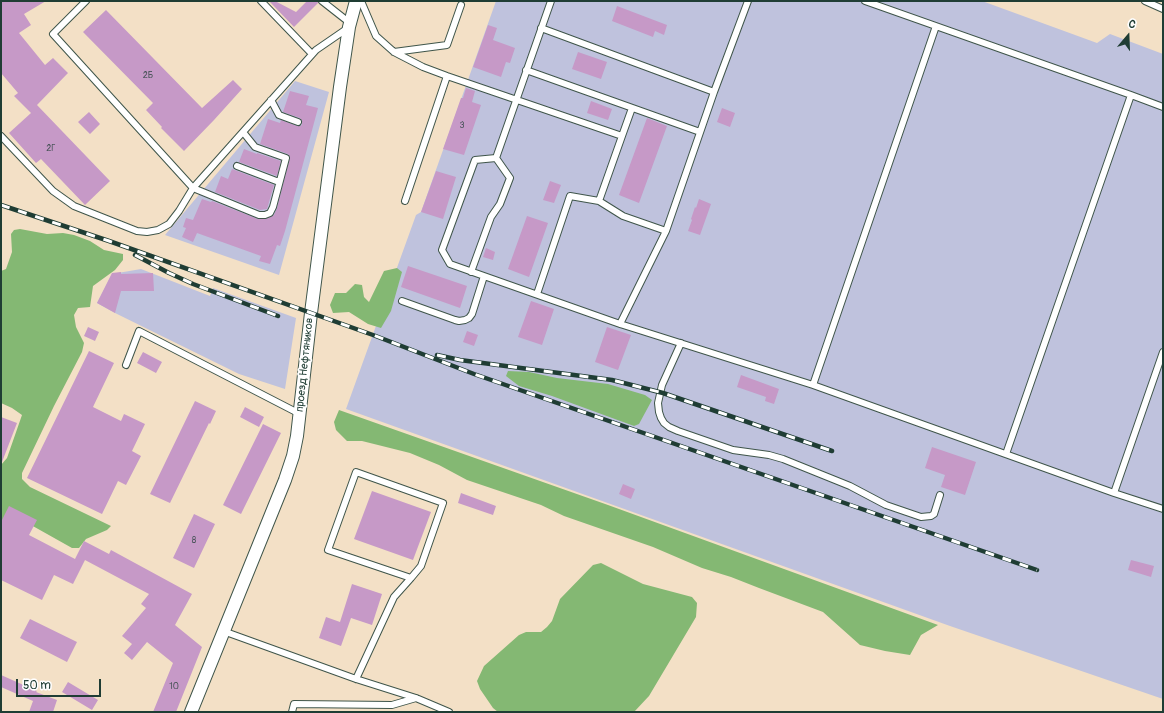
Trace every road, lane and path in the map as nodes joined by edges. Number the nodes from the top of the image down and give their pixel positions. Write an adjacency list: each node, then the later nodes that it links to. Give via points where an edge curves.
1 (86, 1): 33 (lane, via 52,34)
2 (261, 1): 16 (lane)
3 (322, 1): 12 (lane)
4 (356, 1): 12 (street, проезд Нефтяников)
5 (361, 1): 15 (lane, via 376,36)
6 (551, 1): 14 (lane)
7 (748, 1): 19 (lane)
8 (865, 1): 13 (lane)
9 (1145, 1): 11 (lane)
10 (461, 5): 15 (lane, via 447,45)
11 (1163, 9)
12 (350, 25): 16 (lane); 46 (street, проезд Нефтяников, via 340,87)
13 (936, 26): 20 (lane); 45 (lane)
14 (541, 28): 17 (lane); 19 (lane)
15 (394, 52): 18 (lane)
16 (312, 54): 22 (lane)
17 (526, 70): 21 (lane); 24 (lane)
18 (447, 76): 21 (lane); 35 (lane)
19 (714, 92): 27 (lane)
20 (1131, 95): 23 (lane); 47 (lane)
21 (516, 99): 29 (lane); 30 (lane)
22 (271, 100): 25 (lane, via 279,115); 26 (lane)
23 (1163, 107)
24 (632, 108): 27 (lane); 29 (lane)
25 (298, 122)
26 (243, 132): 32 (lane, via 255,147 286,158); 33 (lane)
27 (700, 132): 36 (lane)
28 (1, 136): 33 (lane, via 53,191 74,206 137,231 158,230 169,224)
29 (622, 136): 34 (lane)
30 (496, 158): 37 (lane, via 510,178 500,204 491,217); 37 (lane, via 475,160 442,250 450,264)
31 (237, 166): 32 (lane)
32 (279, 182): 33 (lane, via 273,207 265,215)
33 (193, 188)
34 (599, 200): 36 (lane, via 623,216); 39 (lane, via 570,196)
35 (405, 201)
36 (666, 231): 41 (lane)
37 (471, 272): 38 (lane)
38 (484, 276): 39 (lane); 40 (lane, via 472,314 465,320 455,320)
39 (536, 294): 41 (lane)
40 (402, 301)
41 (620, 324): 42 (lane)
42 (681, 343): 45 (lane); 49 (lane, via 662,385 658,403 661,418 669,427 733,450 783,459 850,486 886,505 921,517 934,514)
43 (1163, 352): 48 (lane)
44 (126, 365): 46 (lane, via 139,331)
45 (813, 385): 47 (lane)
46 (300, 414): 52 (street, проезд Нефтяников, via 293,456 285,480)
47 (1006, 454): 48 (lane)
48 (1114, 493): 50 (lane)
49 (940, 494)
50 (1163, 509)
51 (411, 578): 51 (lane, via 421,566 443,503 356,472 328,550); 53 (lane, via 394,597)
52 (223, 630): 53 (lane); 55 (street, проезд Нефтяников)
53 (356, 679): 54 (lane)
54 (416, 698): 56 (lane, via 392,705 294,704); 57 (lane)
55 (191, 712)
56 (292, 712)
57 (449, 712)

